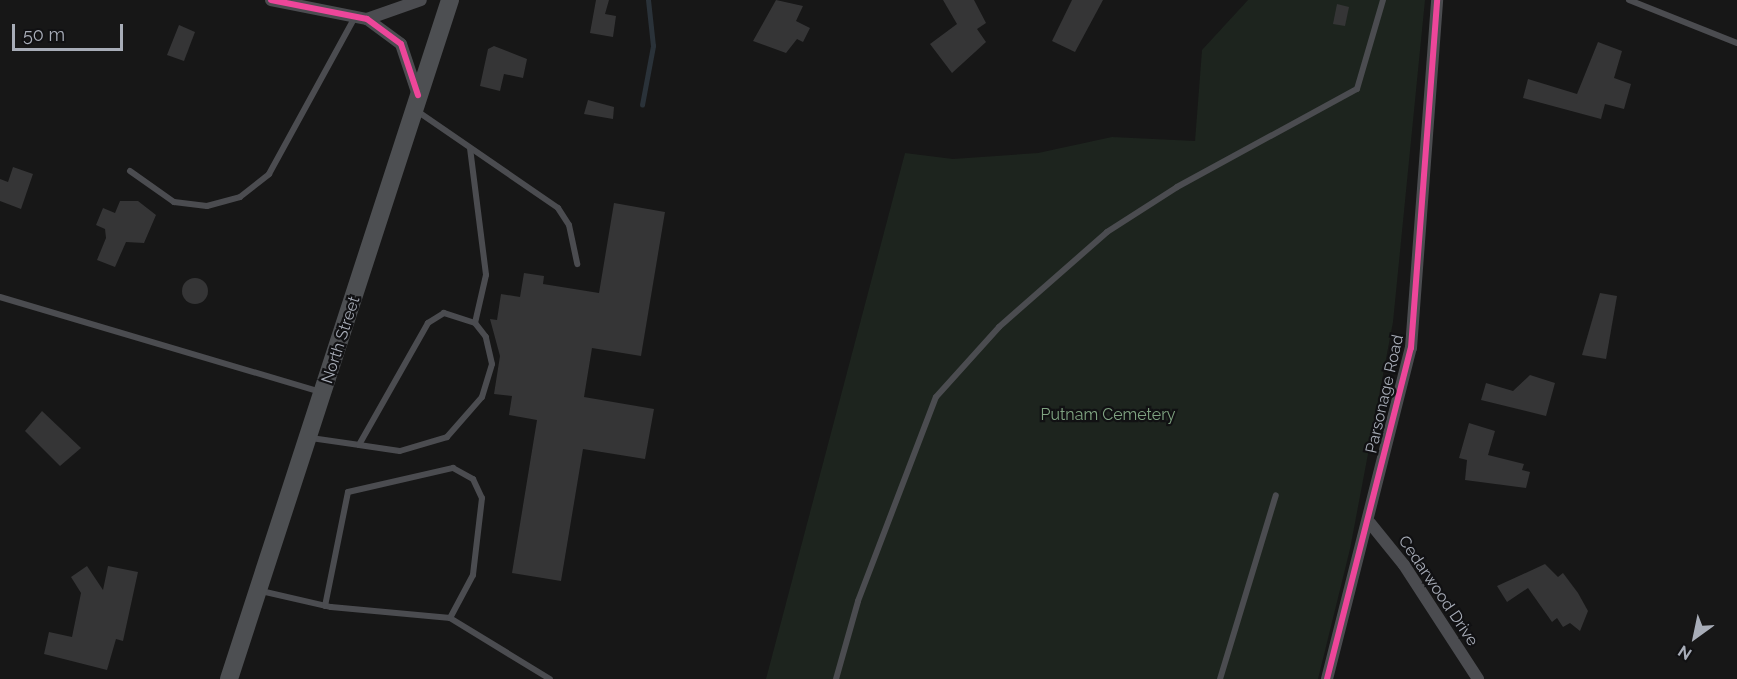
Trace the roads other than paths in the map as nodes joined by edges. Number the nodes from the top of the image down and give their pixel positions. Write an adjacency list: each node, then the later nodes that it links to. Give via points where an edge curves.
1 (271, 0): 7 (street)
2 (421, 0): 7 (street)
3 (450, 0): 9 (main road, North Street)
4 (1383, 0): 25 (lane, via 1357,89 1177,187 1107,232 999,327 936,397 858,601)
5 (1437, 0): 19 (street, Parsonage Road, via 1417,303)
6 (1629, 0): 8 (lane)
7 (361, 18): 9 (street, via 401,44); 11 (lane, via 269,174 240,197 207,206 174,202)
8 (1737, 43)
9 (416, 102): 10 (lane); 15 (main road, North Street)
10 (470, 148): 12 (lane, via 558,208 569,225); 14 (lane, via 486,275)
11 (130, 171)
12 (577, 264)
13 (0, 297): 15 (lane)
14 (475, 323): 17 (lane, via 444,313 428,323); 17 (lane, via 486,337 492,364 482,397 469,416 447,437 423,447 400,451)
15 (324, 393): 16 (main road, North Street)
16 (311, 437): 17 (lane); 20 (main road, North Street)
17 (359, 445)
18 (1276, 495): 26 (lane)
19 (1370, 523): 27 (street, Parsonage Road); 28 (street, Cedarwood Drive, via 1404,565)
20 (261, 591): 21 (lane); 23 (main road, North Street)
21 (325, 606): 22 (lane); 22 (lane, via 348,492 453,468 473,479 482,498 473,575)
22 (450, 618): 24 (lane)
23 (229, 679)
24 (549, 679)
25 (836, 679)
26 (1221, 679)
27 (1327, 679)
28 (1478, 679)

